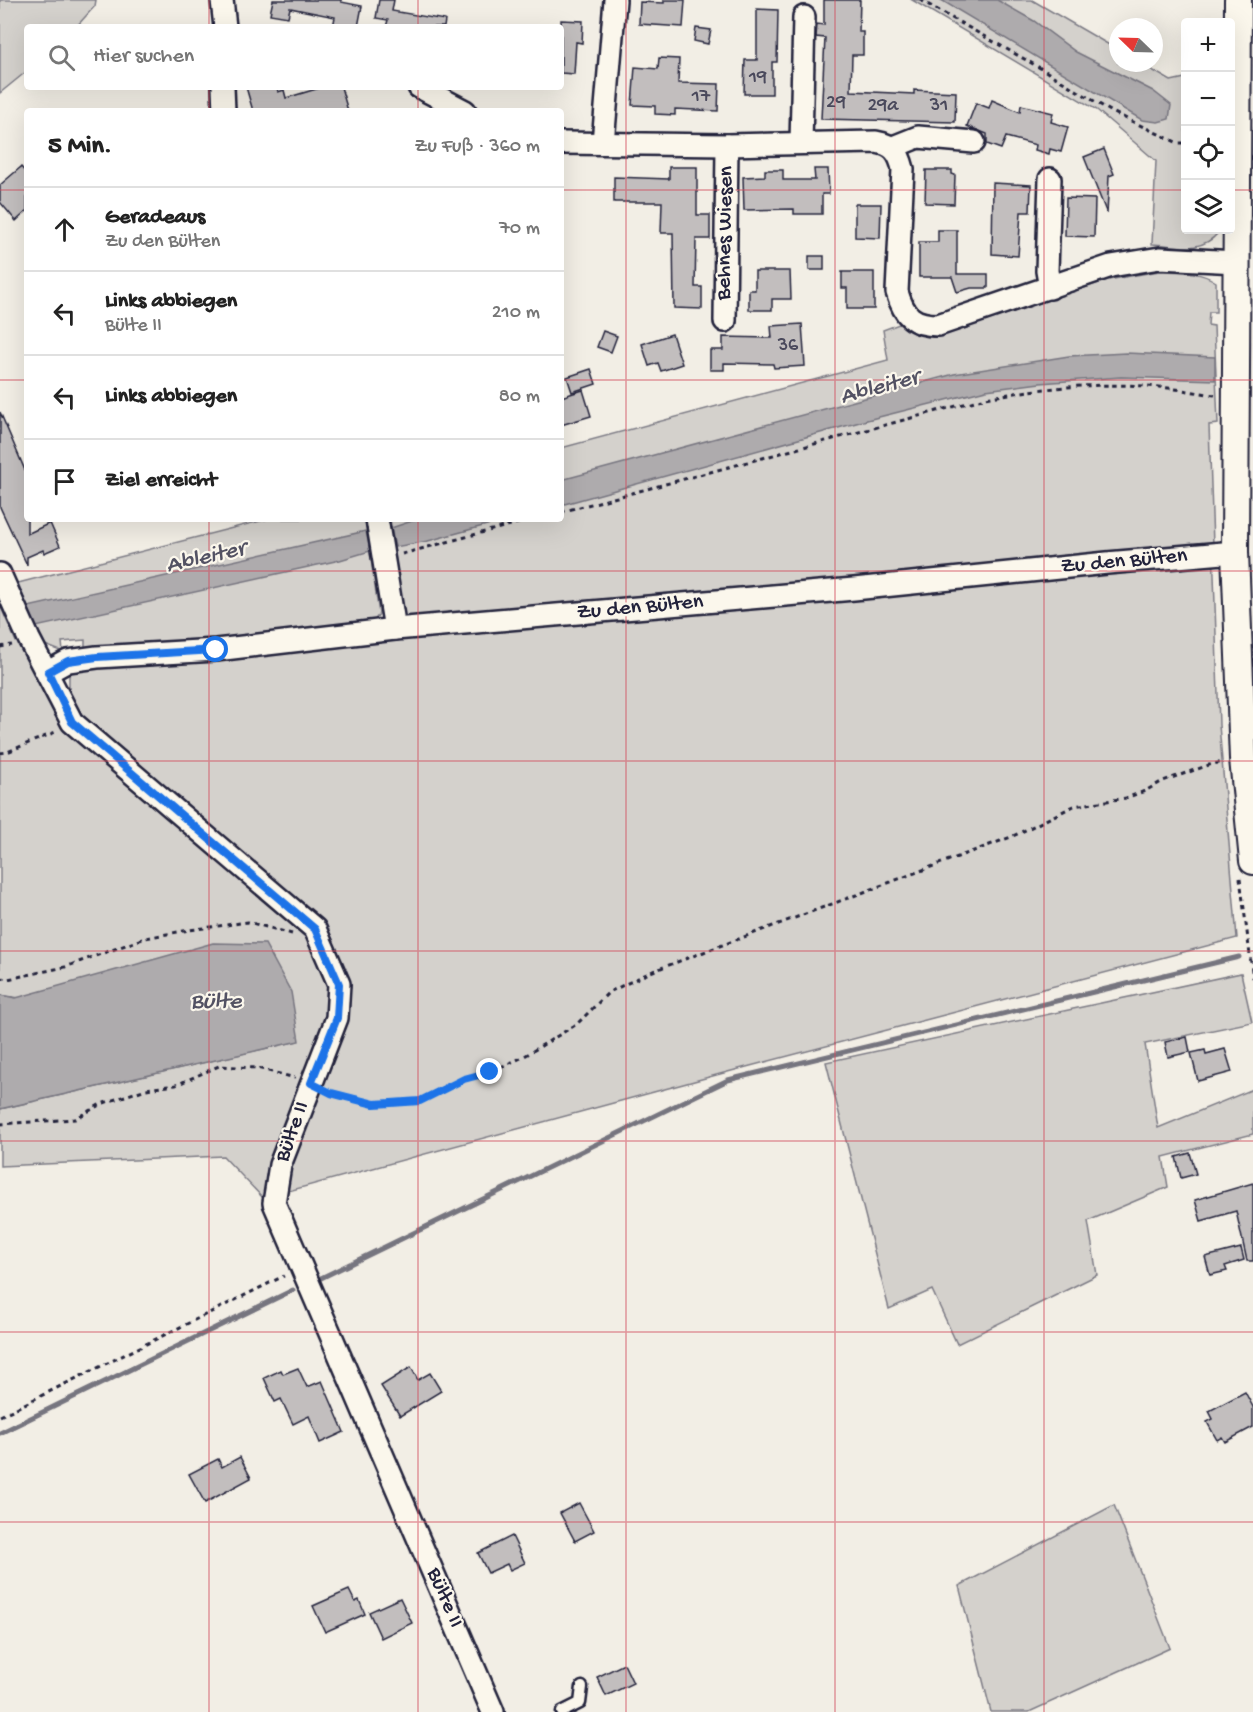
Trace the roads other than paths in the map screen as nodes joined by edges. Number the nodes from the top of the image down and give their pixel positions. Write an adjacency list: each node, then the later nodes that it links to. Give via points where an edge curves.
1 (222, 0): 5 (street)
2 (615, 0): 12 (street)
3 (1238, 0): 17 (street)
4 (804, 17): 13 (street)
5 (225, 24)
6 (223, 90): 8 (street)
7 (425, 90): 9 (street)
8 (224, 108)
9 (459, 108)
10 (564, 142): 12 (street, Behnes Wiesen)
11 (974, 142): 15 (street, Behnes Wiesen, via 918,137)
12 (603, 143): 14 (street, Behnes Wiesen)
13 (801, 143): 14 (street, Behnes Wiesen); 15 (street, Behnes Wiesen, via 876,142)
14 (727, 145): 19 (street, Behnes Wiesen)
15 (893, 147): 18 (street, via 903,169 897,292 909,317 919,323 938,325)
16 (1050, 179): 18 (street)
17 (1237, 262): 18 (street, via 1160,258 1111,266); 21 (street)
18 (1050, 288)
19 (725, 321)
20 (377, 522): 23 (street)
21 (1235, 552): 23 (street, Zu den Bülten); 25 (street, via 1243,759)
22 (0, 574): 24 (street, Bülte II)
23 (395, 629): 24 (street, Zu den Bülten, via 216,650 97,657 68,661)
24 (48, 672): 27 (street, Bülte II, via 72,722 315,929 339,984 337,1018 280,1165 274,1203)
25 (1253, 861)
26 (582, 1687): 28 (lane, via 580,1703)
27 (493, 1712)
28 (562, 1712)

